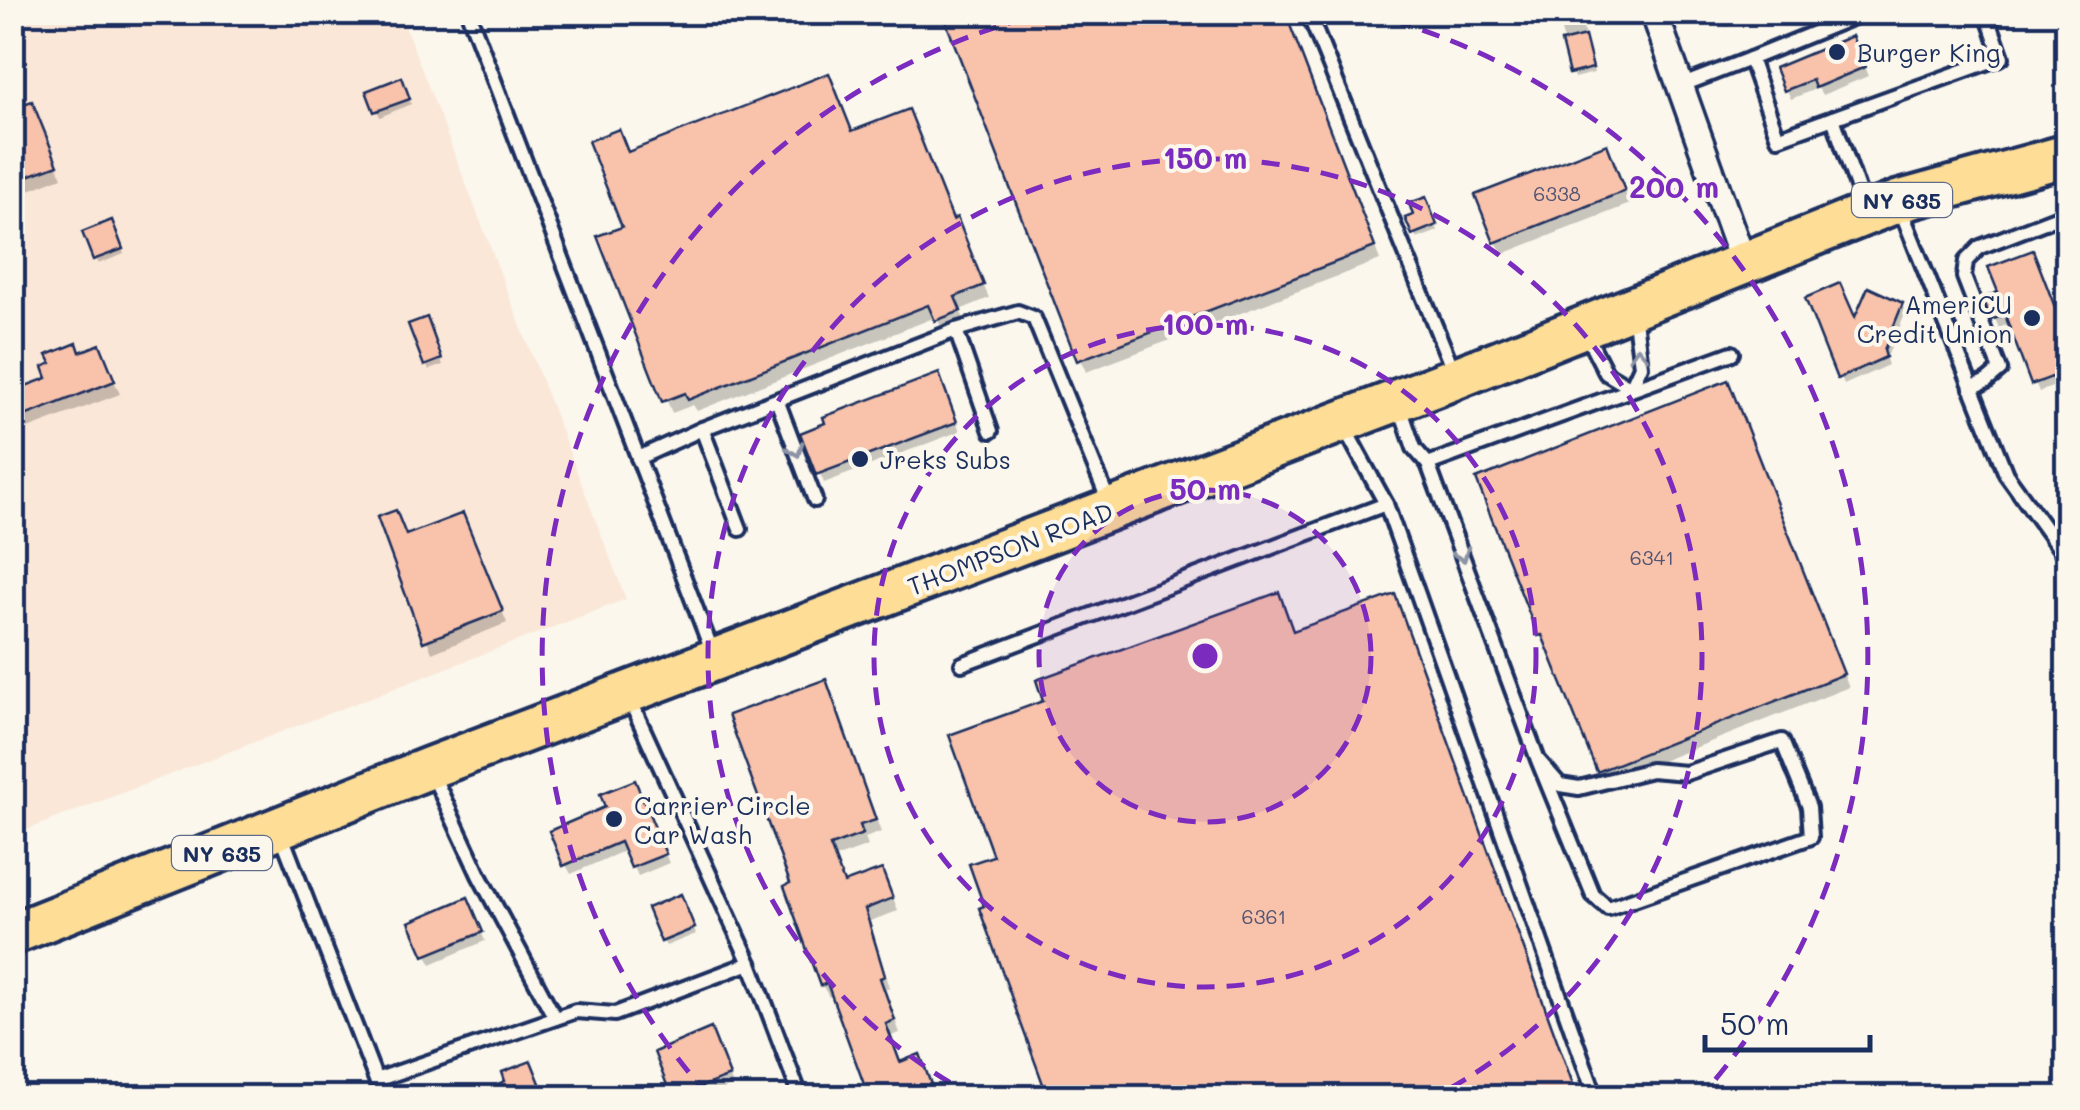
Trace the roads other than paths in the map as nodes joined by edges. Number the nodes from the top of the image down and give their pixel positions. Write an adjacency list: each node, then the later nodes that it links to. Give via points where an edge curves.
1 (468, 12): 25 (lane)
2 (1308, 12): 17 (lane)
3 (1654, 12): 7 (street)
4 (1866, 12): 6 (lane)
5 (1986, 12): 8 (lane, via 2002,57)
6 (1750, 59): 7 (lane); 8 (lane, via 1778,138)
7 (1680, 86): 12 (street)
8 (1832, 118): 10 (lane)
9 (2068, 155): 10 (main road, THOMPSON ROAD / NY 635)
10 (1882, 208): 12 (main road, THOMPSON ROAD / NY 635); 19 (lane)
11 (2063, 214): 19 (lane, via 1980,247 1966,260 1964,277 2000,370)
12 (1744, 265): 13 (main road, THOMPSON ROAD / NY 635)
13 (1634, 308): 14 (main road, THOMPSON ROAD / NY 635); 18 (lane, one-way to 13, via 1641,366)
14 (1583, 328): 17 (main road, THOMPSON ROAD / NY 635); 18 (lane, via 1606,373)
15 (956, 330): 20 (lane); 24 (lane); 29 (lane, via 1018,312 1034,318)
16 (1732, 353): 18 (lane)
17 (1456, 378): 21 (main road, THOMPSON ROAD / NY 635)
18 (1631, 388): 26 (lane)
19 (1971, 388): 31 (lane, via 2006,474)
20 (777, 400): 23 (lane); 27 (lane, one-way to 27)
21 (1397, 400): 22 (main road, THOMPSON ROAD / NY 635); 26 (lane, via 1414,448)
22 (1341, 422): 28 (lane); 29 (main road, THOMPSON ROAD / NY 635)
23 (702, 429): 25 (lane); 30 (lane)
24 (991, 431)
25 (638, 458): 32 (lane)
26 (1428, 464): 35 (lane, one-way to 35)
27 (814, 500)
28 (1386, 504): 33 (lane); 42 (lane)
29 (1112, 508): 32 (main road, THOMPSON ROAD / NY 635)
30 (740, 529)
31 (2068, 560)
32 (715, 658): 34 (main road, THOMPSON ROAD / NY 635)
33 (962, 664)
34 (626, 691): 36 (main road, THOMPSON ROAD / NY 635); 39 (lane)
35 (1538, 760): 35 (lane, via 1560,785 1579,788 1651,770 1686,774 1782,741 1809,807 1811,837 1608,908 1593,895)
36 (429, 768): 37 (main road, THOMPSON ROAD / NY 635); 40 (lane)
37 (280, 829): 38 (main road, THOMPSON ROAD / NY 635); 40 (lane, via 376,1080)
38 (12, 934)
39 (750, 963): 40 (lane, via 615,1014 576,1011); 41 (lane)
40 (555, 1018)
41 (800, 1098)
42 (1596, 1098)

